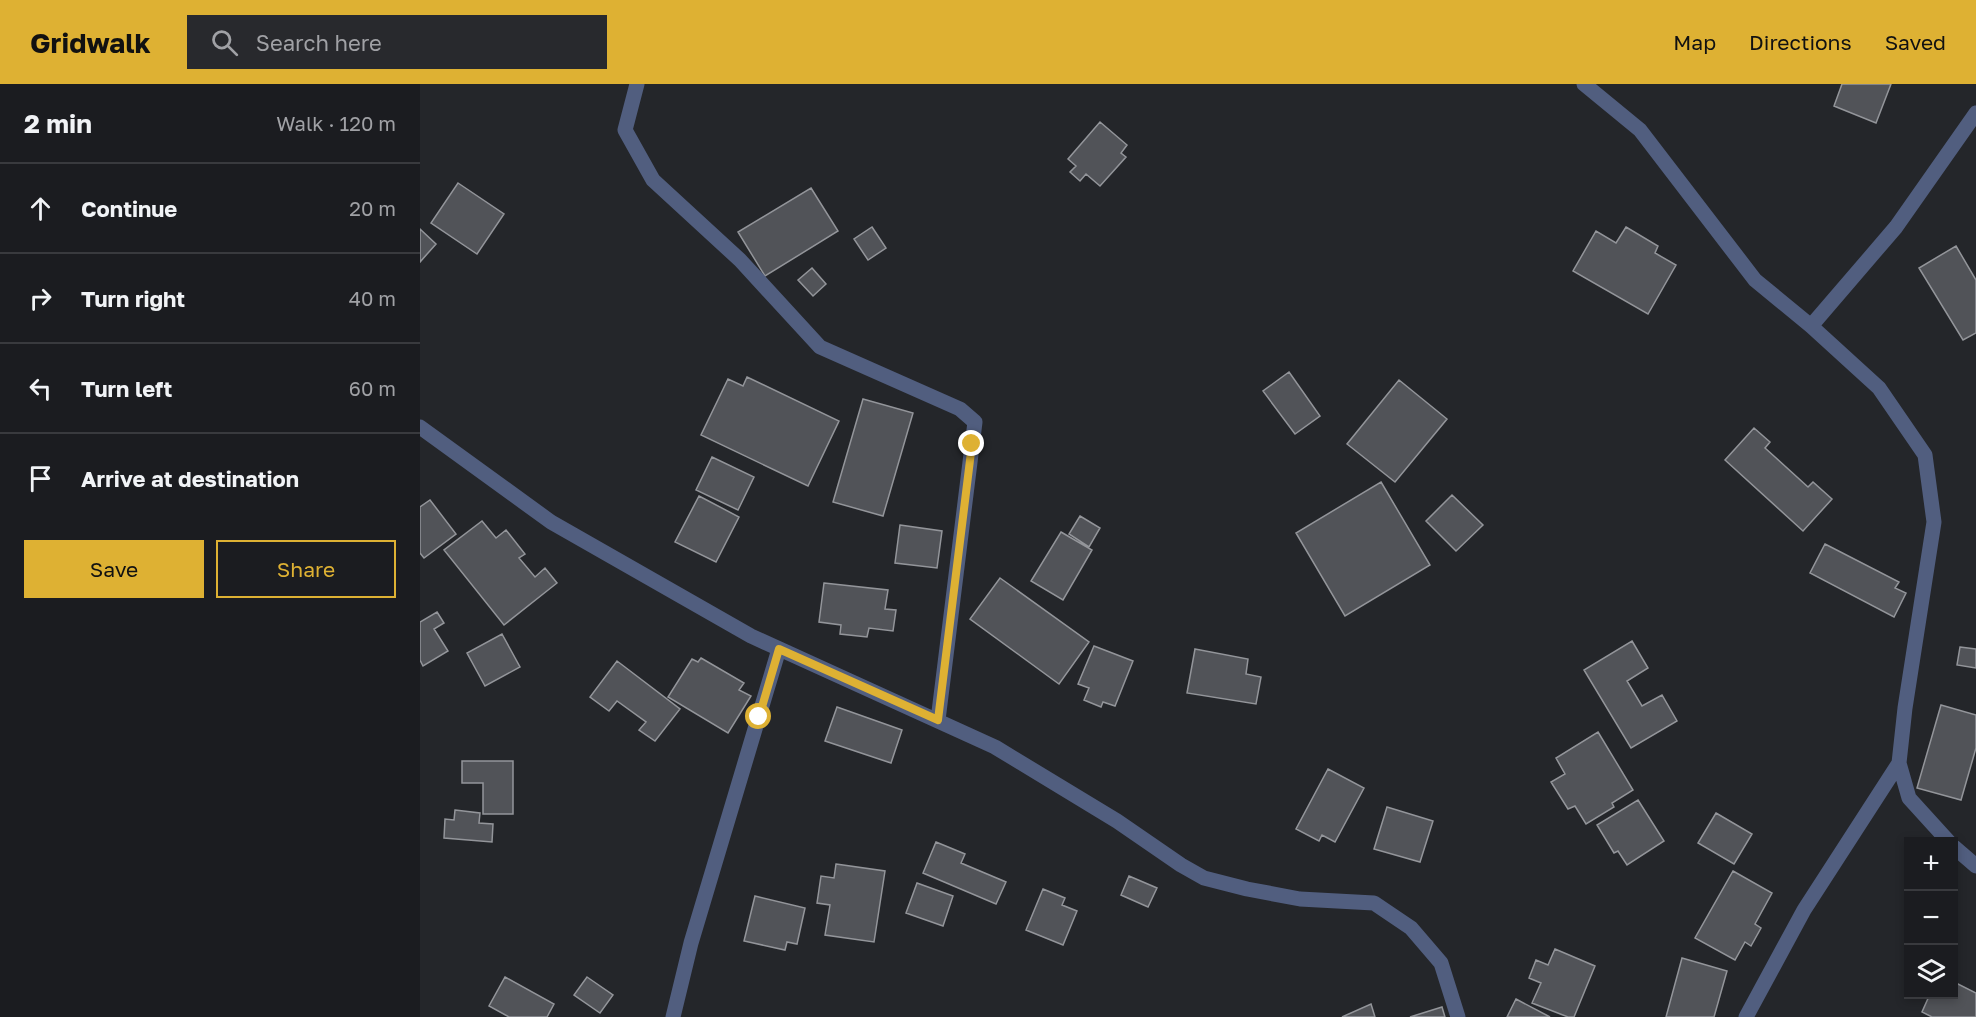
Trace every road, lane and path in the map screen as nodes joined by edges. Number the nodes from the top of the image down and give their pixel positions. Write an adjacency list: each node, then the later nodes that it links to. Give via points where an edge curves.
1 (637, 84): 7 (street, via 625,130 653,180 740,260 820,347 960,409 975,422)
2 (1584, 84): 4 (street, via 1640,130 1755,280)
3 (1976, 113): 4 (street, via 1896,227)
4 (1811, 326): 8 (street, via 1879,388 1924,455 1934,522)
5 (420, 427): 6 (street, via 551,522)
6 (779, 649): 7 (street); 12 (street, via 691,943)
7 (938, 720): 13 (street, via 995,747 1204,878 1300,899 1374,903 1411,928 1441,963)
8 (1899, 763): 9 (street, via 1909,798); 14 (street, via 1804,910)
9 (1944, 837)
10 (1958, 851): 11 (street)
11 (1976, 866)
12 (673, 1017)
13 (1458, 1017)
14 (1746, 1017)

